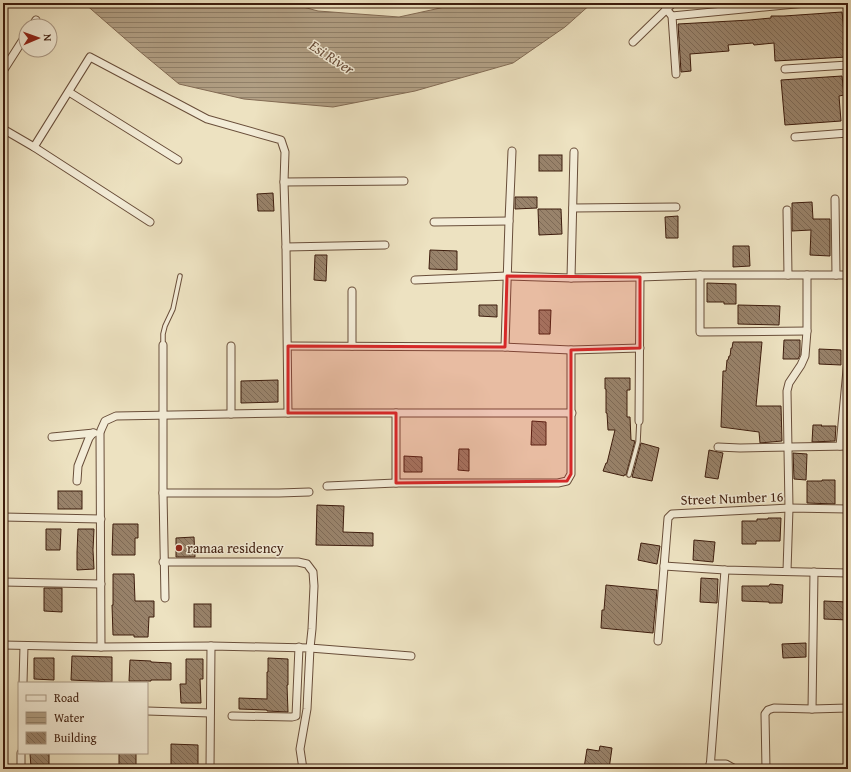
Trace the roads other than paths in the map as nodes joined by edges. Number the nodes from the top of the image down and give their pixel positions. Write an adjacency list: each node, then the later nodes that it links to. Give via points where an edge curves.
1 (673, 3): 4 (street)
2 (806, 3): 3 (street)
3 (782, 4): 5 (street)
4 (666, 9): 5 (street); 6 (street)
5 (672, 16): 11 (street)
6 (633, 42)
7 (18, 48): 10 (street)
8 (848, 65): 9 (street)
9 (785, 69)
10 (3, 72)
11 (676, 74)
12 (69, 92): 16 (street); 19 (street); 20 (street, via 90,57 207,119 281,140 285,152)
13 (3, 129): 16 (street)
14 (848, 133): 15 (street)
15 (795, 137)
16 (34, 147): 27 (street)
17 (512, 151): 26 (street)
18 (574, 152): 23 (street)
19 (178, 160)
20 (284, 182): 21 (street); 30 (street)
21 (404, 182)
22 (835, 199): 34 (street)
23 (573, 208): 24 (street); 39 (street)
24 (676, 208)
25 (787, 210): 32 (street)
26 (509, 221): 28 (street); 37 (street)
27 (150, 222)
28 (434, 222)
29 (385, 245): 30 (street)
30 (286, 247): 45 (street)
31 (700, 275): 32 (street); 38 (street); 42 (street, via 700,332)
32 (788, 275): 33 (street)
33 (807, 275): 34 (street); 42 (street)
34 (836, 275): 35 (street)
35 (848, 275)
36 (180, 276): 43 (lane, via 173,309 164,330)
37 (507, 276): 39 (street); 40 (street); 47 (street)
38 (640, 277): 39 (street); 48 (street)
39 (571, 278)
40 (415, 280)
41 (352, 291): 46 (street)
42 (807, 331): 62 (street, via 805,356 786,391)
43 (163, 345): 55 (street)
44 (231, 346): 54 (street)
45 (288, 346): 46 (street); 51 (street)
46 (352, 346): 47 (street)
47 (505, 347): 49 (street)
48 (640, 348): 49 (street); 56 (street)
49 (571, 350): 53 (street)
50 (848, 359): 59 (street)
51 (288, 413): 52 (street); 54 (street)
52 (396, 413): 53 (street); 65 (street)
53 (572, 413): 65 (street, via 572,474 567,481)
54 (231, 414): 55 (street)
55 (162, 415): 57 (street, via 116,416 105,421); 68 (street)
56 (639, 421): 63 (lane, via 638,442)
57 (97, 433): 58 (street); 64 (street, via 89,438 78,466); 72 (street)
58 (52, 437)
59 (840, 446): 60 (street); 62 (street)
60 (848, 446)
61 (718, 447): 62 (street)
62 (787, 447): 69 (street)
63 (629, 474)
64 (77, 481)
65 (396, 483): 66 (street)
66 (327, 486)
67 (309, 492): 68 (street)
68 (162, 493): 73 (street)
69 (789, 508): 70 (street, Street Number 16); 74 (street, Street Number 16, via 672,514 668,518); 76 (street)
70 (848, 509)
71 (3, 517): 72 (street)
72 (100, 519): 80 (street)
73 (163, 562): 81 (street); 88 (street, via 307,564 313,572 314,586)
74 (664, 566): 75 (street); 82 (street, Street Number 16)
75 (725, 570): 76 (street); 97 (street)
76 (787, 571): 77 (street)
77 (814, 572): 78 (street); 92 (street)
78 (848, 573)
79 (3, 582): 80 (street)
80 (101, 584): 86 (street)
81 (165, 598)
82 (658, 641)
83 (3, 645): 84 (street)
84 (24, 646): 86 (street); 90 (street)
85 (211, 646): 86 (street); 87 (street); 94 (street)
86 (101, 647)
87 (299, 647): 88 (street); 95 (street, via 296,716)
88 (310, 648): 89 (street); 100 (street, via 307,709 300,749)
89 (412, 656)
90 (23, 682)
91 (848, 708): 92 (street)
92 (812, 709): 102 (street, via 768,710)
93 (148, 711): 94 (street)
94 (210, 713): 99 (street)
95 (232, 716)
96 (22, 754): 98 (street)
97 (710, 766): 101 (street, via 726,764)
98 (21, 769)
99 (210, 769)
100 (303, 769)
101 (735, 769)
102 (766, 769)

